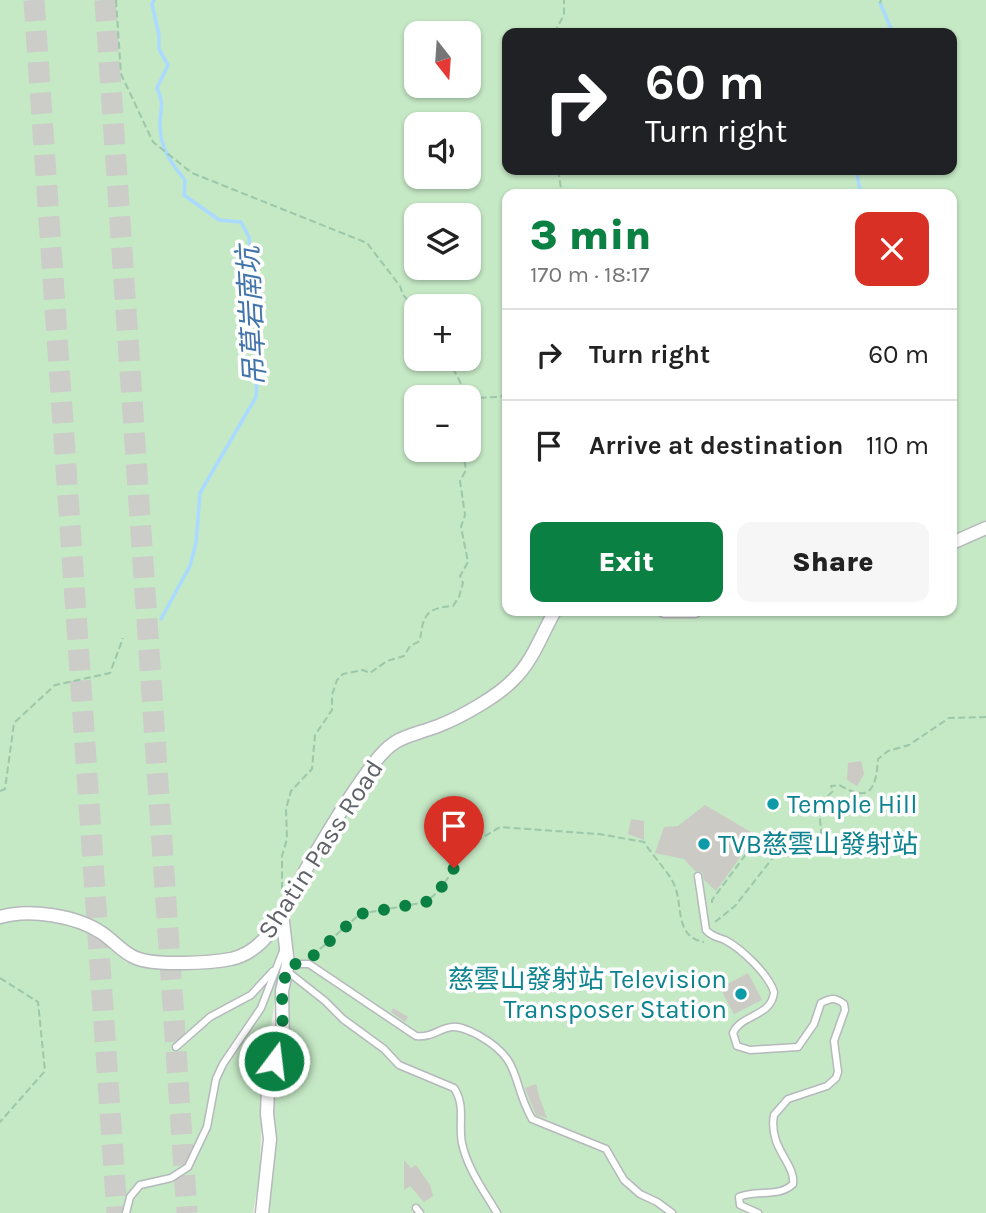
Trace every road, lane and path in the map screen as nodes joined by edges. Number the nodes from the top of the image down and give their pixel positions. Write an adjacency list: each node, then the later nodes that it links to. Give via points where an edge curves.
1 (116, 0): 4 (path, via 121,74 153,142 192,173 367,243)
2 (564, 0): 3 (path, via 564,15)
3 (557, 28)
4 (404, 296)
5 (502, 396): 6 (path)
6 (481, 398)
7 (465, 462): 16 (path, via 460,481 465,514 461,527 468,562 460,576 459,597 453,606 428,612 420,641 404,656 370,673 343,674 337,680 331,710 314,735 312,769 291,791 286,810)
8 (986, 528): 9 (street)
9 (957, 541)
10 (552, 616): 18 (street, Shatin Pass Road, via 524,667 509,684 453,719 404,736 385,750 358,785)
11 (122, 638): 13 (path, via 110,673 55,685 14,723 5,789)
12 (986, 717): 21 (path, via 949,718 909,745 888,751 878,759 876,782 865,793 831,786 833,790 821,806 819,842 803,851 789,846 778,851 735,906)
13 (0, 791)
14 (752, 846): 17 (path)
15 (698, 876): 22 (lane, via 704,925)
16 (282, 891)
17 (712, 906)
18 (282, 914): 19 (street, Shatin Pass Road, via 244,955 229,960 157,963 134,958 84,924 53,915); 24 (street)
19 (0, 917)
20 (713, 917): 21 (path)
21 (715, 922): 22 (path)
22 (717, 938): 23 (path, via 703,942 685,930 673,882 644,842 500,827 470,845 439,891 426,902 360,914); 32 (lane, via 751,961 774,992 769,1007 734,1030 737,1046 750,1050 798,1047 814,1024 821,1003 838,999 845,1004 834,1041 836,1078 827,1086 788,1099 774,1115 774,1138 793,1184 780,1192 739,1197 740,1205)
23 (304, 964): 24 (lane); 31 (lane, via 413,1035 431,1036 456,1027 498,1047 510,1062 532,1119 606,1149 624,1180)
24 (284, 966): 26 (lane, via 251,995 210,1017); 28 (lane, via 215,1079 207,1127 188,1167 172,1178 140,1185 130,1197); 29 (street, via 283,1045 271,1068 268,1089 270,1139); 30 (lane, via 399,1065 454,1088 461,1103 466,1155)
25 (0, 978): 27 (path, via 38,1002 45,1071)
26 (176, 1047)
27 (0, 1122)
28 (127, 1213)
29 (262, 1213)
30 (496, 1213)
31 (672, 1213)
32 (758, 1213)

